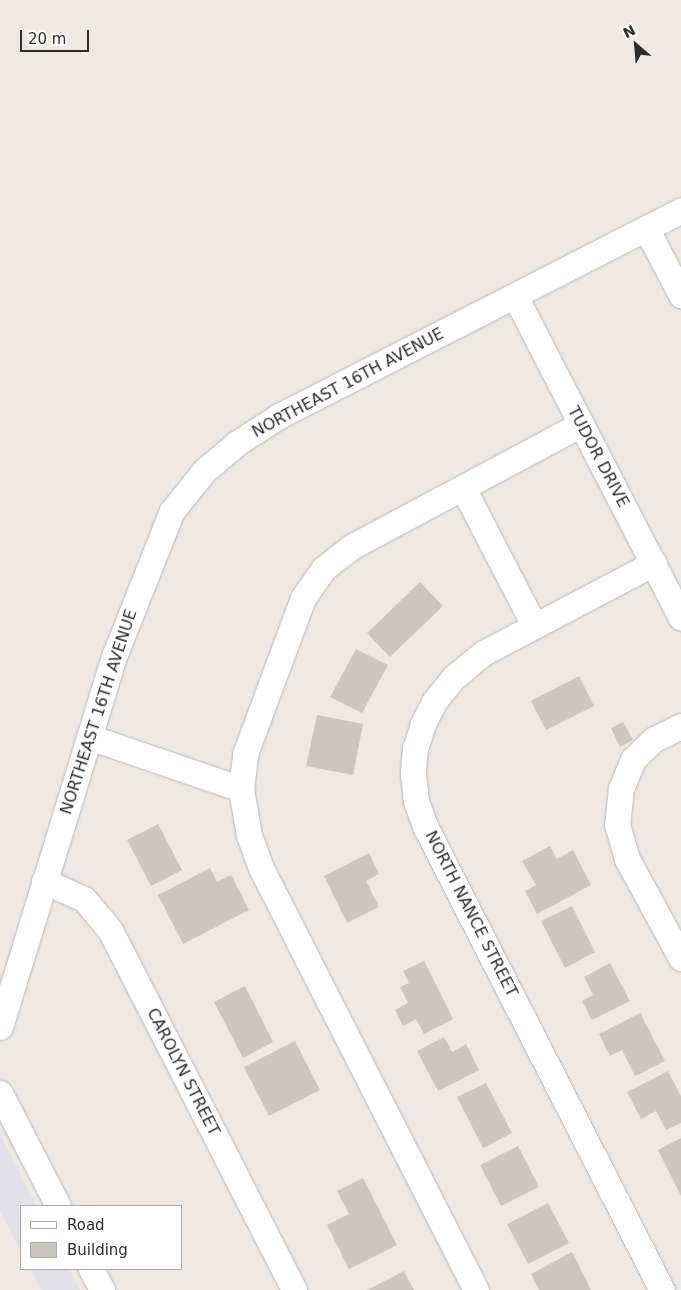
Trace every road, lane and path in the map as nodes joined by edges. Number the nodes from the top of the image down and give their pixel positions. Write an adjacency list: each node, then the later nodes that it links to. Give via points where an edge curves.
1 (681, 210): 2 (street, NORTHEAST 16TH AVENUE)
2 (646, 228): 3 (street); 4 (street, NORTHEAST 16TH AVENUE)
3 (681, 295)
4 (515, 296): 5 (street, TUDOR DRIVE); 11 (street, NORTHEAST 16TH AVENUE, via 279,416 237,443 204,471 172,511 115,654)
5 (581, 424): 6 (street); 7 (street, TUDOR DRIVE)
6 (463, 488): 9 (street); 12 (street, via 351,547 324,569 303,598 262,703 245,754)
7 (654, 564): 8 (street, TUDOR DRIVE); 9 (street, NORTH NANCE STREET)
8 (681, 618)
9 (534, 625): 22 (street, NORTH NANCE STREET, via 483,653 454,677 434,702 415,748 416,800 426,828)
10 (681, 726): 14 (street, via 654,739 633,759 621,788 617,824 627,859)
11 (89, 737): 12 (street); 13 (street, NORTHEAST 16TH AVENUE)
12 (241, 789): 21 (street, via 249,835 261,868)
13 (44, 881): 15 (street, NORTHEAST 16TH AVENUE); 20 (street, CAROLYN STREET, via 84,899 110,930)
14 (681, 958)
15 (0, 1027)
16 (0, 1093): 17 (street)
17 (57, 1205)
18 (92, 1270): 19 (street)
19 (102, 1290)
20 (294, 1290)
21 (476, 1290)
22 (662, 1290)

